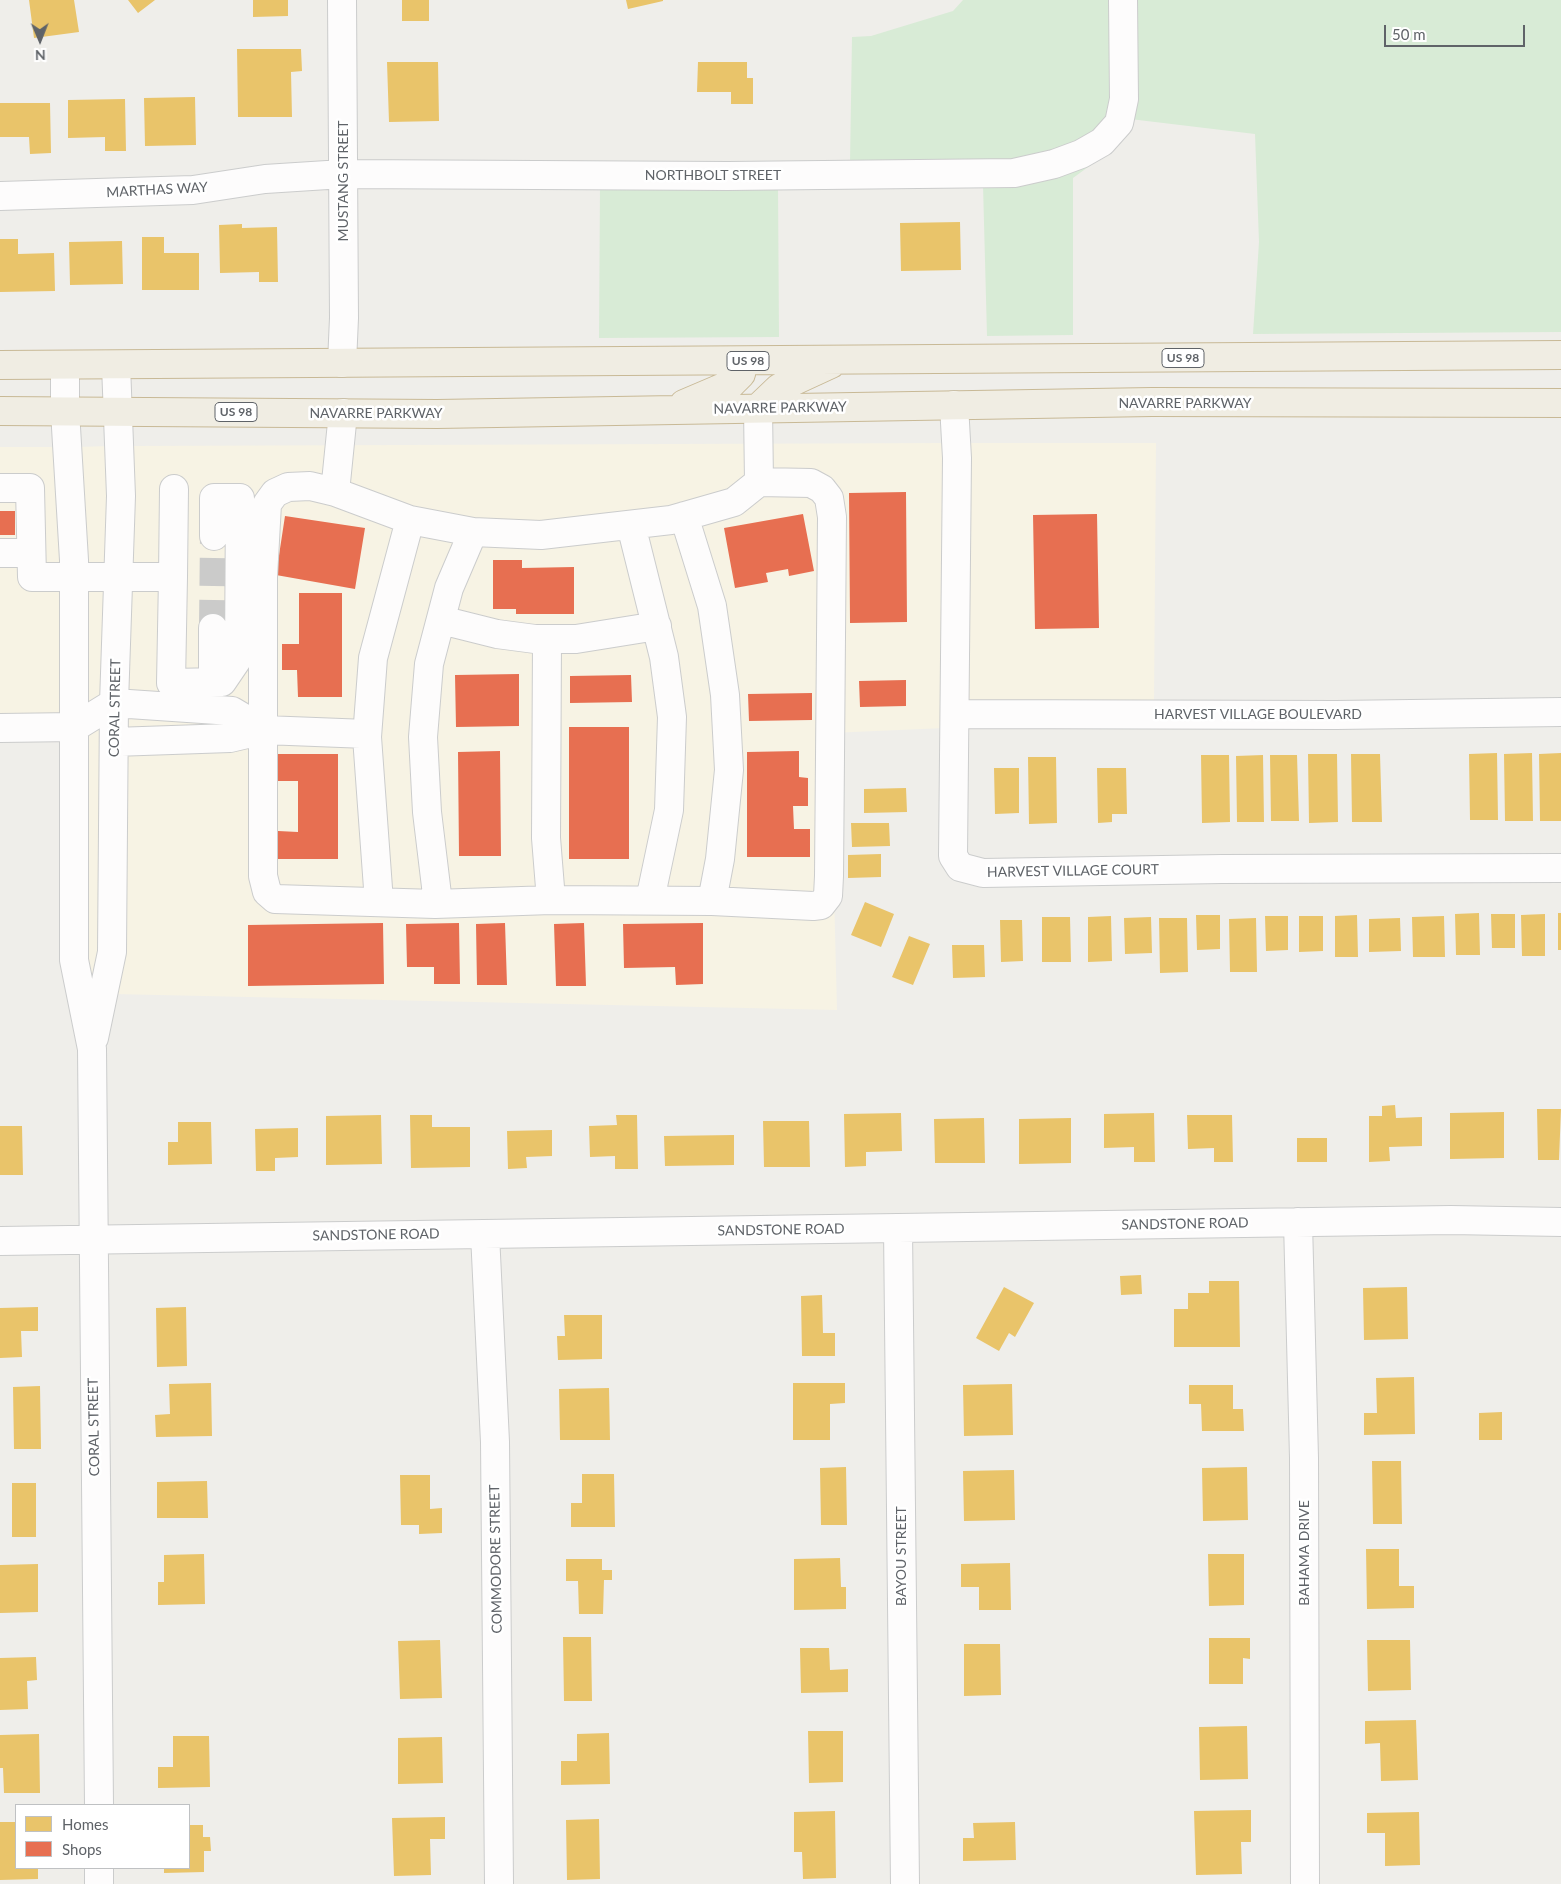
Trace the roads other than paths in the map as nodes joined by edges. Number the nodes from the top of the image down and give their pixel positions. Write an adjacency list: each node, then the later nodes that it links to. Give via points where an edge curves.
1 (342, 0): 3 (street, MUSTANG STREET)
2 (1123, 0): 3 (street, NORTHBOLT STREET, via 1124,99 1120,123 1102,142 1080,154 1014,173 728,176)
3 (343, 174): 4 (street, MARTHAS WAY, via 265,179 193,190); 8 (street, MUSTANG STREET)
4 (0, 196)
5 (1561, 355): 6 (highway, US 98)
6 (839, 360): 7 (highway, US 98); 14 (highway, via 779,388)
7 (744, 361): 8 (highway, US 98); 15 (highway, via 741,374 731,384)
8 (342, 363): 11 (highway, US 98)
9 (0, 365): 10 (highway, US 98)
10 (65, 365): 11 (highway, US 98); 17 (street, CORAL STREET)
11 (116, 365): 18 (street, CORAL STREET)
12 (1561, 403): 13 (highway, NAVARRE PARKWAY / US 98)
13 (954, 405): 14 (highway, NAVARRE PARKWAY / US 98); 41 (street, HARVEST VILLAGE COURT, via 957,458)
14 (758, 408): 15 (highway, NAVARRE PARKWAY / US 98); 20 (street)
15 (669, 410): 19 (highway, NAVARRE PARKWAY / US 98)
16 (0, 411): 17 (highway, NAVARRE PARKWAY / US 98)
17 (65, 411): 18 (highway, NAVARRE PARKWAY / US 98); 31 (street, CORAL STREET)
18 (119, 411): 19 (highway, NAVARRE PARKWAY / US 98); 32 (street, CORAL STREET, via 121,496)
19 (343, 413): 23 (street)
20 (759, 482): 24 (street, via 734,502); 51 (street, via 812,483 829,498 832,517 828,896 821,905 813,906)
21 (0, 488): 30 (street, via 30,488)
22 (174, 489): 33 (street)
23 (335, 492): 25 (street); 43 (street, via 310,486 288,487 275,493 267,504 263,577)
24 (684, 516): 26 (street); 51 (street, via 712,606 725,695 728,770 720,859)
25 (410, 520): 27 (street); 44 (street, via 373,658)
26 (631, 525): 27 (street, via 541,535); 35 (street)
27 (473, 532): 34 (street, via 449,588)
28 (214, 536): 38 (street, via 214,498 240,498 239,658 222,682)
29 (0, 553): 30 (street)
30 (31, 553): 31 (street, via 32,577)
31 (74, 576): 32 (street); 45 (street, CORAL STREET)
32 (118, 576): 33 (street); 39 (street, CORAL STREET)
33 (173, 577): 38 (street, via 171,683)
34 (440, 620): 37 (street, via 497,634); 53 (street, via 429,664 423,737 427,812)
35 (657, 626): 37 (street, via 576,639); 50 (street, via 672,717 668,810)
36 (213, 628): 38 (street)
37 (547, 640): 49 (street, via 546,838)
38 (213, 682)
39 (114, 703): 43 (street, via 232,711); 45 (street); 46 (street, CORAL STREET)
40 (1561, 712): 41 (street, HARVEST VILLAGE BOULEVARD)
41 (955, 714): 48 (street, HARVEST VILLAGE COURT, via 952,856 956,864 972,872)
42 (0, 728): 45 (street)
43 (264, 730): 44 (street); 46 (street, via 230,738); 52 (street, via 263,876 267,892 276,899)
44 (367, 734): 52 (street)
45 (75, 736): 47 (street); 54 (street, CORAL STREET, via 74,960)
46 (114, 742): 54 (street, CORAL STREET, via 112,952)
47 (0, 746)
48 (1561, 868)
49 (551, 900): 50 (street); 53 (street)
50 (650, 900): 51 (street)
51 (712, 901)
52 (379, 902): 53 (street)
53 (438, 904)
54 (92, 1049): 59 (street, CORAL STREET)
55 (1298, 1222): 56 (street, SANDSTONE ROAD); 57 (street, SANDSTONE ROAD); 66 (street, BAHAMA DRIVE, via 1304,1458)
56 (1561, 1222)
57 (898, 1228): 58 (street, SANDSTONE ROAD); 65 (street, BAYOU STREET)
58 (485, 1234): 59 (street, SANDSTONE ROAD); 64 (street, COMMODORE STREET, via 495,1442)
59 (92, 1238): 60 (street, SANDSTONE ROAD); 61 (street, CORAL STREET)
60 (0, 1241)
61 (99, 1804)
62 (99, 1869): 63 (street)
63 (99, 1884)
64 (499, 1884)
65 (904, 1884)
66 (1305, 1884)

